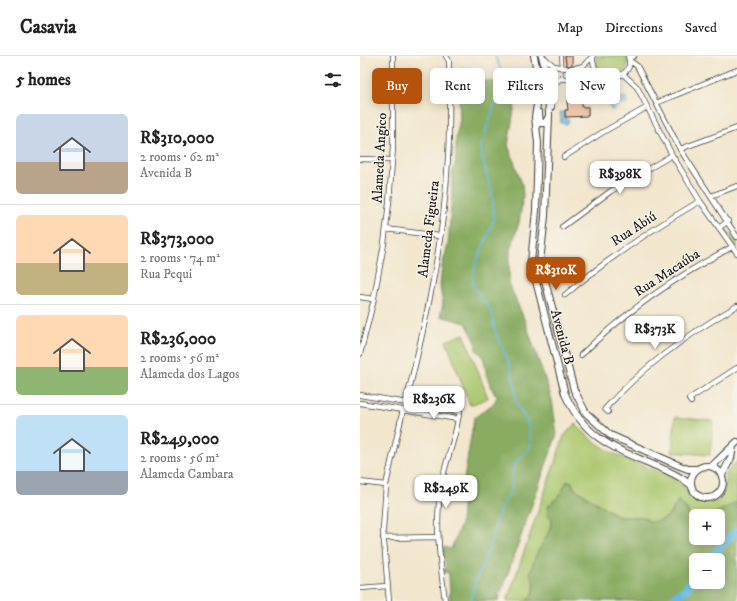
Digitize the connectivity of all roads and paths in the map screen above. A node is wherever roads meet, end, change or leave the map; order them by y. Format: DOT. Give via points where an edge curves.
graph roads {
  1 [pos="393,56"];
  2 [pos="446,56"];
  3 [pos="534,56"];
  4 [pos="542,56"];
  5 [pos="561,56"];
  6 [pos="593,56"];
  7 [pos="634,56"];
  8 [pos="629,58"];
  9 [pos="536,68"];
  10 [pos="564,68"];
  11 [pos="576,68"];
  12 [pos="594,68"];
  13 [pos="737,70"];
  14 [pos="623,74"];
  15 [pos="620,76"];
  16 [pos="564,79"];
  17 [pos="656,103"];
  18 [pos="537,104"];
  19 [pos="540,104"];
  20 [pos="552,107"];
  21 [pos="646,108"];
  22 [pos="549,116"];
  23 [pos="668,128"];
  24 [pos="737,128"];
  25 [pos="659,133"];
  26 [pos="547,144"];
  27 [pos="680,149"];
  28 [pos="672,155"];
  29 [pos="564,157"];
  30 [pos="360,159"];
  31 [pos="391,160"];
  32 [pos="737,186"];
  33 [pos="711,196"];
  34 [pos="700,202"];
  35 [pos="728,221"];
  36 [pos="562,227"];
  37 [pos="719,228"];
  38 [pos="386,229"];
  39 [pos="440,236"];
  40 [pos="737,237"];
  41 [pos="732,246"];
  42 [pos="737,253"];
  43 [pos="565,295"];
  44 [pos="360,297"];
  45 [pos="373,299"];
  46 [pos="737,306"];
  47 [pos="360,354"];
  48 [pos="581,355"];
  49 [pos="737,368"];
  50 [pos="360,395"];
  51 [pos="394,400"];
  52 [pos="406,402"];
  53 [pos="691,402"];
  54 [pos="360,403"];
  55 [pos="377,406"];
  56 [pos="434,407"];
  57 [pos="403,410"];
  58 [pos="419,412"];
  59 [pos="608,412"];
  60 [pos="458,419"];
  61 [pos="735,444"];
  62 [pos="712,466"];
  63 [pos="696,470"];
  64 [pos="722,475"];
  65 [pos="360,482"];
  66 [pos="386,485"];
  67 [pos="691,485"];
  68 [pos="438,537"];
  69 [pos="383,538"];
  70 [pos="387,586"];
  71 [pos="360,588"];
  72 [pos="389,601"];
  73 [pos="445,601"];
  1 -- 31 [label="street, Alameda Angico"];
  2 -- 39 [label="street, Alameda Figueira" via="449,61 448,158"];
  3 -- 9 [label="street, Avenida B"];
  4 -- 10 [label="street" via="554,66"];
  4 -- 22 [label="street, Avenida B" via="548,80"];
  5 -- 10 [label="lane"];
  6 -- 11 [label="street" via="590,61"];
  6 -- 12 [label="street"];
  7 -- 8 [label="street"];
  8 -- 14 [label="street" via="628,68"];
  8 -- 17 [label="street" via="637,66"];
  10 -- 16 [label="lane"];
  13 -- 17 [label="street"];
  14 -- 15 [label="street"];
  14 -- 21 [label="street" via="637,87"];
  16 -- 20 [label="street" via="555,83 552,88"];
  17 -- 23 [label="street"];
  18 -- 67 [label="street, Avenida B" via="536,211 531,262 565,394 578,419 596,436 615,448 679,476"];
  19 -- 22 [label="street" via="540,122 546,122"];
  20 -- 22 [label="street"];
  20 -- 26 [label="street"];
  21 -- 25 [label="street"];
  21 -- 29 [label="street"];
  22 -- 26 [label="street, Avenida B"];
  23 -- 25 [label="street"];
  23 -- 27 [label="street"];
  24 -- 27 [label="street"];
  25 -- 28 [label="street"];
  26 -- 63 [label="street, Avenida B" via="545,216 540,262 574,390 586,413 610,435 688,469"];
  27 -- 33 [label="street"];
  28 -- 34 [label="street"];
  28 -- 36 [label="street" via="611,191"];
  30 -- 31 [label="street"];
  31 -- 38 [label="street, Alameda Angico"];
  32 -- 33 [label="street"];
  33 -- 35 [label="street"];
  34 -- 37 [label="street"];
  34 -- 43 [label="street, Rua Abiú" via="617,253"];
  35 -- 37 [label="street"];
  35 -- 40 [label="street"];
  37 -- 41 [label="street"];
  38 -- 39 [label="street"];
  38 -- 45 [label="street, Alameda Angico"];
  39 -- 52 [label="street, Alameda Figueira" via="427,320"];
  41 -- 42 [label="street"];
  41 -- 48 [label="street, Rua Macaúba" via="657,292 621,319"];
  44 -- 45 [label="street"];
  45 -- 47 [label="street, Alameda Angico"];
  46 -- 59 [label="street" via="702,326 665,353 614,399 605,409"];
  49 -- 53 [label="street" via="689,399"];
  50 -- 51 [label="street"];
  51 -- 52 [label="street"];
  51 -- 55 [label="street" via="383,399"];
  52 -- 56 [label="street"];
  54 -- 55 [label="street"];
  55 -- 57 [label="street"];
  56 -- 58 [label="street" via="432,412"];
  56 -- 60 [label="street" via="460,412"];
  57 -- 58 [label="street"];
  57 -- 66 [label="street"];
  58 -- 60 [label="street"];
  60 -- 68 [label="street" via="442,481 438,508"];
  61 -- 62 [label="street"];
  61 -- 64 [label="street"];
  62 -- 63 [label="street" via="703,466"];
  62 -- 64 [label="street"];
  63 -- 67 [label="street" via="691,477"];
  64 -- 67 [label="street" via="722,487 712,497 700,496"];
  65 -- 66 [label="street"];
  66 -- 69 [label="street"];
  68 -- 69 [label="street"];
  68 -- 73 [label="street"];
  69 -- 70 [label="street"];
  70 -- 71 [label="street"];
  70 -- 72 [label="street"];
}
